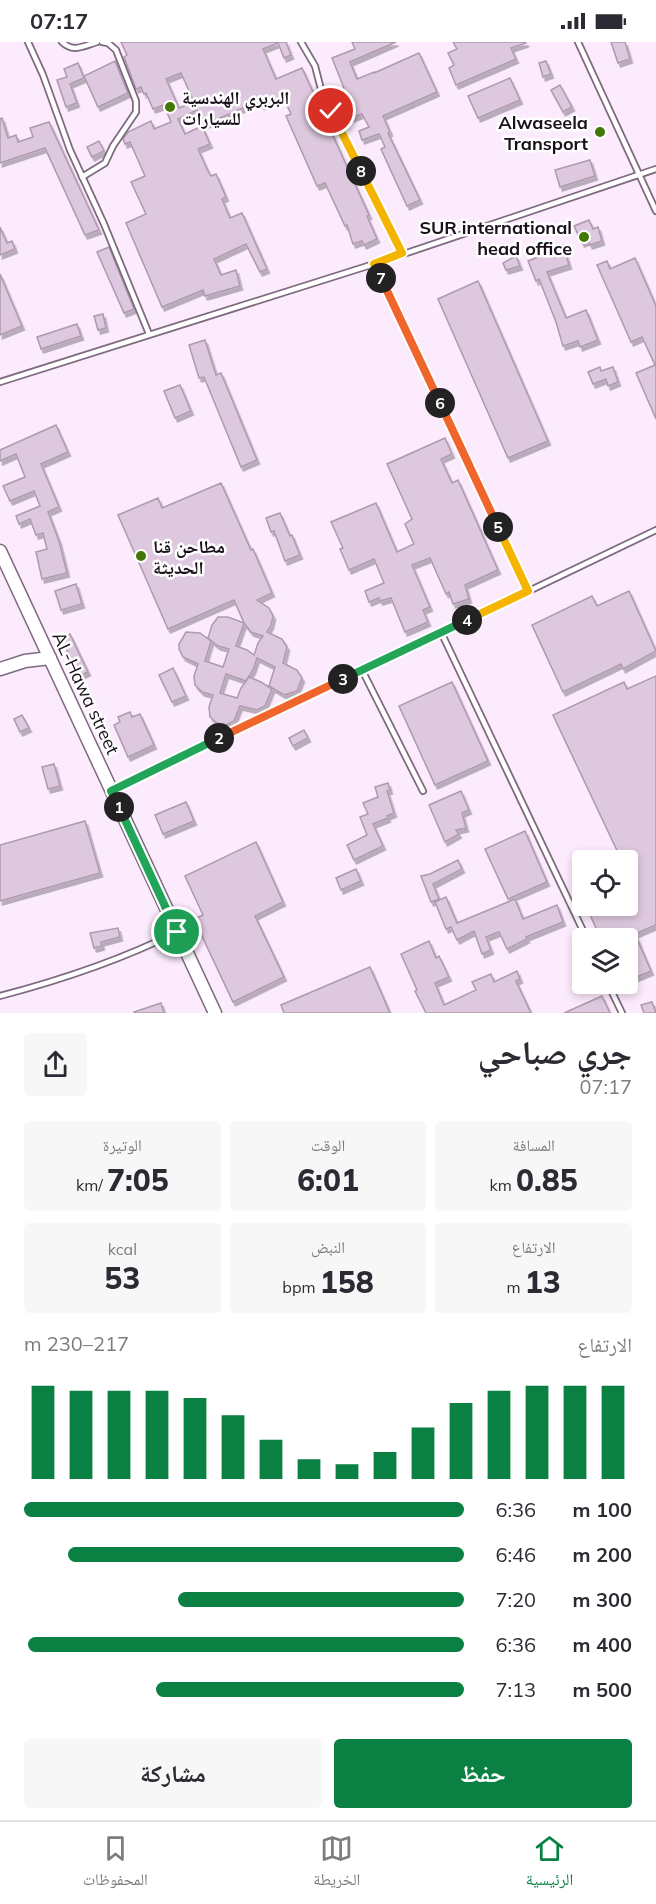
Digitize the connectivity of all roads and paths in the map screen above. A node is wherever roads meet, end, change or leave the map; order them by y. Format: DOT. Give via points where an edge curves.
graph roads {
  1 [pos="28,42"];
  2 [pos="62,42"];
  3 [pos="97,42"];
  4 [pos="102,42"];
  5 [pos="301,42"];
  6 [pos="578,42"];
  7 [pos="656,169"];
  8 [pos="638,175"];
  9 [pos="82,177"];
  10 [pos="656,211"];
  11 [pos="402,253"];
  12 [pos="374,264"];
  13 [pos="149,334"];
  14 [pos="0,382"];
  15 [pos="656,530"];
  16 [pos="0,551"];
  17 [pos="528,591"];
  18 [pos="441,632"];
  19 [pos="50,658"];
  20 [pos="0,669"];
  21 [pos="362,670"];
  22 [pos="111,791"];
  23 [pos="423,791"];
  24 [pos="582,928"];
  25 [pos="177,932"];
  26 [pos="613,994"];
  27 [pos="0,996"];
  28 [pos="215,1013"];
  29 [pos="622,1013"];
  1 -- 9 [label="lane"];
  2 -- 3 [label="lane" via="74,49"];
  4 -- 9 [label="lane" via="116,50 136,101 136,112 105,163"];
  5 -- 11 [label="lane" via="315,66 323,97"];
  6 -- 8 [label="lane"];
  7 -- 8 [label="lane"];
  8 -- 10 [label="lane"];
  8 -- 11 [label="lane"];
  9 -- 13 [label="lane"];
  11 -- 12 [label="lane"];
  12 -- 13 [label="lane"];
  12 -- 17 [label="lane"];
  13 -- 14 [label="lane"];
  15 -- 17 [label="lane"];
  16 -- 19 [label="street, AL-Hawa street"];
  17 -- 18 [label="lane"];
  18 -- 21 [label="lane"];
  18 -- 24 [label="lane"];
  19 -- 20 [label="street"];
  19 -- 22 [label="street, AL-Hawa street"];
  21 -- 22 [label="lane"];
  21 -- 23 [label="lane"];
  22 -- 25 [label="street, AL-Hawa street"];
  25 -- 27 [label="lane" via="74,975"];
  25 -- 28 [label="street, AL-Hawa street"];
  26 -- 29 [label="lane"];
}
